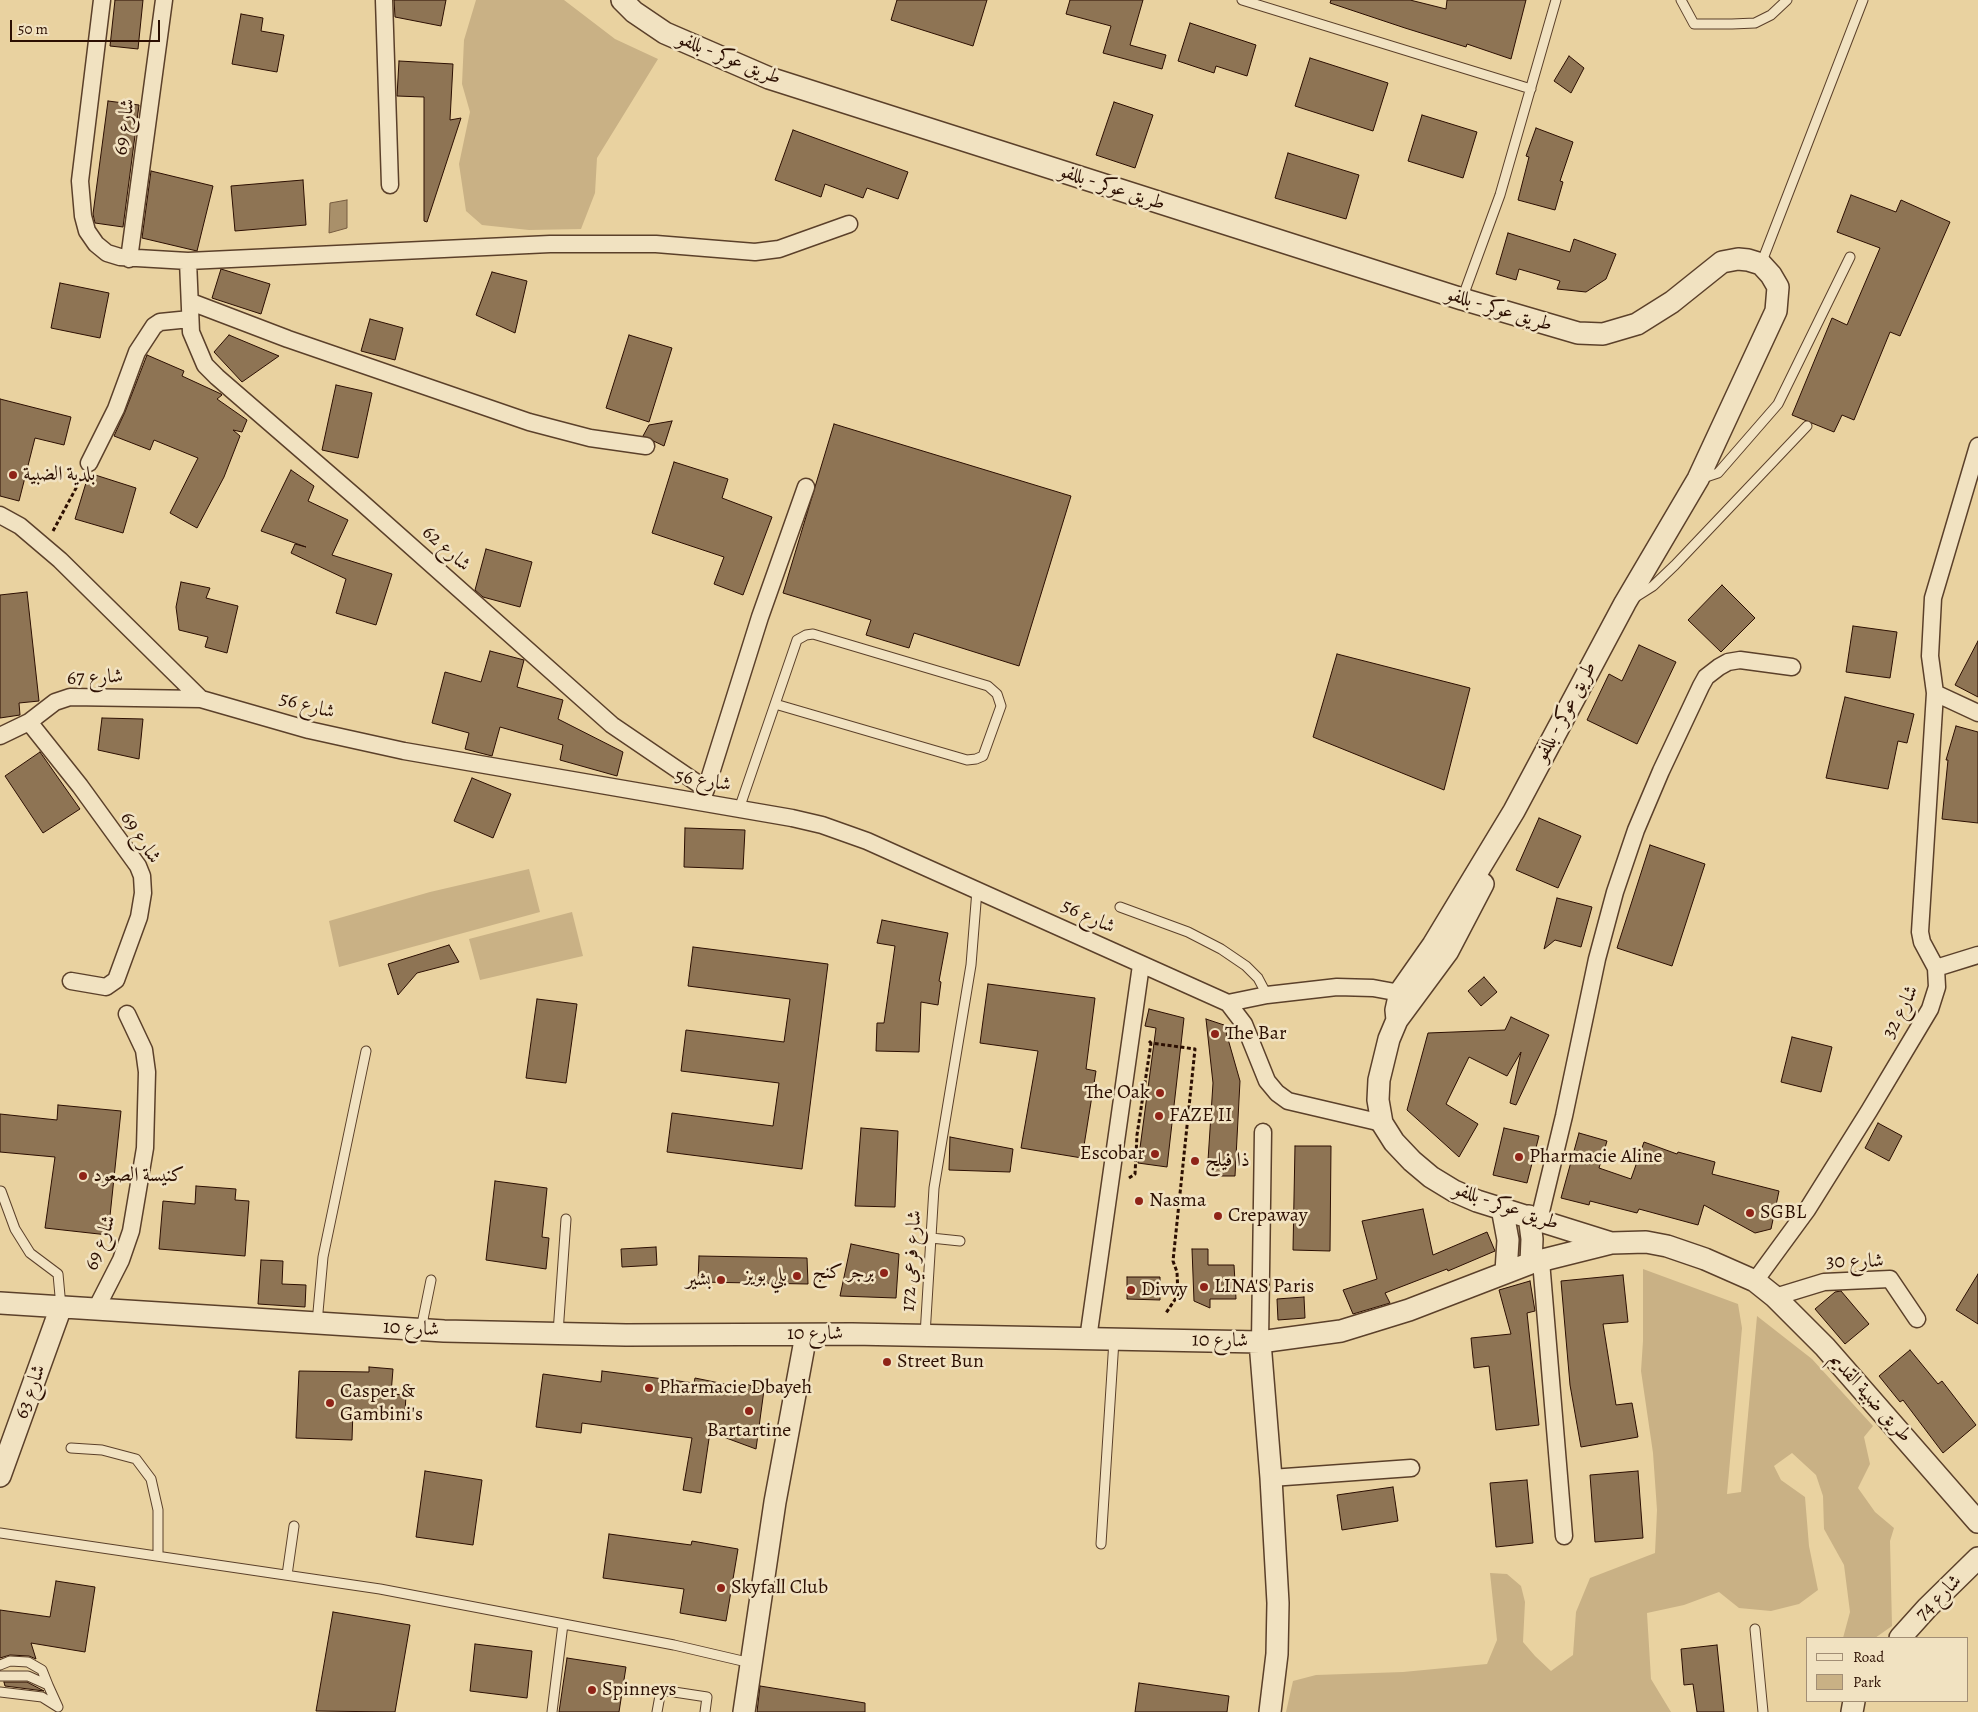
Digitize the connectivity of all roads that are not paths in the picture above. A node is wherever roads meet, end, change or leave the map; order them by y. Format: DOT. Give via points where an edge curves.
graph roads {
  1 [pos="102,0"];
  2 [pos="164,0"];
  3 [pos="384,0"];
  4 [pos="622,0"];
  5 [pos="1242,0"];
  6 [pos="1556,0"];
  7 [pos="1681,0"];
  8 [pos="1787,0"];
  9 [pos="1863,0"];
  10 [pos="1531,89"];
  11 [pos="390,185"];
  12 [pos="849,224"];
  13 [pos="1850,258"];
  14 [pos="129,259"];
  15 [pos="188,261"];
  16 [pos="1761,264"];
  17 [pos="1462,299"];
  18 [pos="191,302"];
  19 [pos="190,319"];
  20 [pos="1807,426"];
  21 [pos="646,446"];
  22 [pos="1978,446"];
  23 [pos="89,463"];
  24 [pos="1698,479"];
  25 [pos="806,487"];
  26 [pos="0,515"];
  27 [pos="1625,603"];
  28 [pos="1792,667"];
  29 [pos="1935,693"];
  30 [pos="201,699"];
  31 [pos="775,704"];
  32 [pos="1978,713"];
  33 [pos="29,722"];
  34 [pos="0,736"];
  35 [pos="703,795"];
  36 [pos="739,809"];
  37 [pos="977,890"];
  38 [pos="1120,907"];
  39 [pos="1978,955"];
  40 [pos="1141,965"];
  41 [pos="1936,968"];
  42 [pos="71,981"];
  43 [pos="1408,994"];
  44 [pos="1267,995"];
  45 [pos="1228,1003"];
  46 [pos="127,1014"];
  47 [pos="366,1051"];
  48 [pos="1382,1123"];
  49 [pos="1263,1132"];
  50 [pos="1,1191"];
  51 [pos="1502,1208"];
  52 [pos="1534,1218"];
  53 [pos="566,1219"];
  54 [pos="931,1238"];
  55 [pos="960,1241"];
  56 [pos="1611,1243"];
  57 [pos="1536,1262"];
  58 [pos="1506,1272"];
  59 [pos="431,1280"];
  60 [pos="1755,1282"];
  61 [pos="1775,1297"];
  62 [pos="0,1303"];
  63 [pos="61,1307"];
  64 [pos="96,1309"];
  65 [pos="1917,1319"];
  66 [pos="317,1323"];
  67 [pos="421,1330"];
  68 [pos="558,1333"];
  69 [pos="806,1335"];
  70 [pos="925,1335"];
  71 [pos="1088,1339"];
  72 [pos="1114,1339"];
  73 [pos="1260,1342"];
  74 [pos="71,1448"];
  75 [pos="1411,1468"];
  76 [pos="0,1476"];
  77 [pos="1271,1478"];
  78 [pos="1978,1522"];
  79 [pos="294,1526"];
  80 [pos="0,1533"];
  81 [pos="1564,1536"];
  82 [pos="1101,1544"];
  83 [pos="158,1556"];
  84 [pos="1978,1558"];
  85 [pos="287,1575"];
  86 [pos="563,1624"];
  87 [pos="1755,1629"];
  88 [pos="1901,1637"];
  89 [pos="751,1663"];
  90 [pos="0,1665"];
  91 [pos="0,1676"];
  92 [pos="48,1685"];
  93 [pos="0,1692"];
  94 [pos="59,1709"];
  95 [pos="552,1712"];
  96 [pos="657,1712"];
  97 [pos="704,1712"];
  98 [pos="744,1712"];
  99 [pos="1270,1712"];
  100 [pos="1764,1712"];
  1 -- 14 [label="street" via="80,181 83,216 96,244 107,253"];
  2 -- 14 [label="street, شارع 69"];
  3 -- 11 [label="street"];
  4 -- 17 [label="street, طريق عوكر - بللفو" via="665,33 769,78"];
  5 -- 10 [label="lane"];
  6 -- 10 [label="lane"];
  7 -- 8 [label="lane" via="1694,24 1732,24 1755,23 1771,15"];
  9 -- 16 [label="lane"];
  10 -- 17 [label="lane" via="1500,195"];
  12 -- 15 [label="street" via="779,249 755,252 656,244 550,244"];
  13 -- 24 [label="lane" via="1778,404 1718,473"];
  14 -- 15 [label="street"];
  15 -- 18 [label="street, شارع 62"];
  16 -- 17 [label="street, طريق عوكر - بللفو" via="1738,259 1722,262 1650,317 1623,330 1603,334 1578,334"];
  16 -- 24 [label="street, طريق عوكر - بللفو" via="1778,287 1776,311"];
  18 -- 19 [label="street, شارع 62"];
  18 -- 21 [label="street" via="529,422 590,438"];
  19 -- 23 [label="street" via="160,322 154,326 137,352 116,409"];
  19 -- 35 [label="street, شارع 62" via="195,346 205,365 217,377 612,725"];
  20 -- 27 [label="lane" via="1659,581"];
  22 -- 29 [label="street, شارع 32" via="1933,598 1930,656"];
  24 -- 27 [label="street, طريق عوكر - بللفو"];
  25 -- 35 [label="street"];
  26 -- 30 [label="street, شارع 56" via="20,526 44,546"];
  27 -- 43 [label="street, طريق عوكر - بللفو" via="1500,834 1433,945"];
  28 -- 52 [label="street" via="1734,660 1706,677 1661,771 1615,892 1597,959 1564,1116"];
  29 -- 32 [label="street"];
  29 -- 41 [label="street, شارع 32" via="1920,932"];
  30 -- 33 [label="street, شارع 67" via="70,697 55,702"];
  30 -- 35 [label="street, شارع 56" via="308,730 404,751"];
  31 -- 31 [label="lane" via="967,760 983,756 1001,706 997,694 988,686 813,634 797,640"];
  31 -- 36 [label="lane"];
  33 -- 34 [label="street, شارع 67"];
  33 -- 42 [label="street, شارع 69" via="83,791 142,876 139,917 116,980 106,987"];
  35 -- 36 [label="street, شارع 56"];
  36 -- 37 [label="street, شارع 56" via="822,825 867,841"];
  37 -- 40 [label="street, شارع 56"];
  37 -- 54 [label="lane, شارع فرعي 172" via="971,965 934,1188"];
  38 -- 44 [label="lane" via="1188,932 1221,949 1258,978"];
  39 -- 41 [label="street"];
  40 -- 45 [label="street, شارع 56"];
  40 -- 71 [label="street"];
  41 -- 60 [label="street, شارع 32" via="1937,987 1930,1010 1807,1210"];
  43 -- 44 [label="street" via="1337,987"];
  43 -- 48 [label="street, طريق عوكر - بللفو" via="1396,1010 1397,1020 1382,1059 1378,1100"];
  44 -- 45 [label="street"];
  45 -- 48 [label="street, شارع 56" via="1244,1024 1267,1081 1277,1093 1288,1100"];
  46 -- 64 [label="street, شارع 69" via="144,1050 146,1065 144,1148 131,1230 121,1260"];
  47 -- 66 [label="lane" via="323,1257"];
  48 -- 51 [label="street, طريق عوكر - بللفو" via="1394,1142 1432,1177 1477,1201"];
  49 -- 73 [label="street"];
  50 -- 63 [label="lane" via="15,1229 30,1253 58,1274"];
  51 -- 52 [label="street, طريق عوكر - بللفو"];
  51 -- 58 [label="street" via="1508,1240"];
  52 -- 56 [label="street, طريق عوكر - بللفو"];
  52 -- 57 [label="street" via="1532,1238"];
  53 -- 68 [label="lane"];
  54 -- 55 [label="lane"];
  54 -- 70 [label="lane, شارع فرعي 172"];
  56 -- 57 [label="street"];
  56 -- 60 [label="street, طريق ضبية القديم" via="1646,1242 1667,1246"];
  57 -- 58 [label="street"];
  57 -- 81 [label="street"];
  58 -- 73 [label="street" via="1409,1310 1341,1331"];
  59 -- 67 [label="lane"];
  60 -- 61 [label="street, طريق ضبية القديم"];
  61 -- 65 [label="street, شارع 30" via="1824,1282 1890,1279"];
  61 -- 78 [label="street, طريق ضبية القديم" via="1825,1347"];
  62 -- 63 [label="street, شارع 10"];
  63 -- 64 [label="street, شارع 10"];
  63 -- 76 [label="street, شارع 63"];
  64 -- 66 [label="street, شارع 10"];
  66 -- 67 [label="street, شارع 10"];
  67 -- 68 [label="street, شارع 10"];
  68 -- 69 [label="street, شارع 10"];
  69 -- 70 [label="street, شارع 10"];
  69 -- 89 [label="street" via="775,1502"];
  70 -- 71 [label="street, شارع 10"];
  71 -- 72 [label="street, شارع 10"];
  72 -- 73 [label="street, شارع 10"];
  72 -- 82 [label="lane"];
  73 -- 77 [label="street, شارع 10"];
  74 -- 83 [label="lane" via="102,1450 136,1459 151,1479 158,1510"];
  75 -- 77 [label="street"];
  77 -- 99 [label="street, شارع 10" via="1278,1604 1277,1654"];
  79 -- 85 [label="lane"];
  80 -- 83 [label="lane"];
  83 -- 85 [label="lane"];
  84 -- 88 [label="street, شارع 74"];
  85 -- 86 [label="lane"];
  86 -- 89 [label="lane"];
  86 -- 95 [label="lane"];
  87 -- 100 [label="lane"];
  89 -- 98 [label="street"];
  90 -- 92 [label="lane" via="10,1660 28,1662 42,1670"];
  91 -- 92 [label="lane" via="28,1676"];
  92 -- 94 [label="lane"];
  93 -- 94 [label="lane" via="42,1697"];
  96 -- 97 [label="lane" via="661,1690 707,1697"];
}
